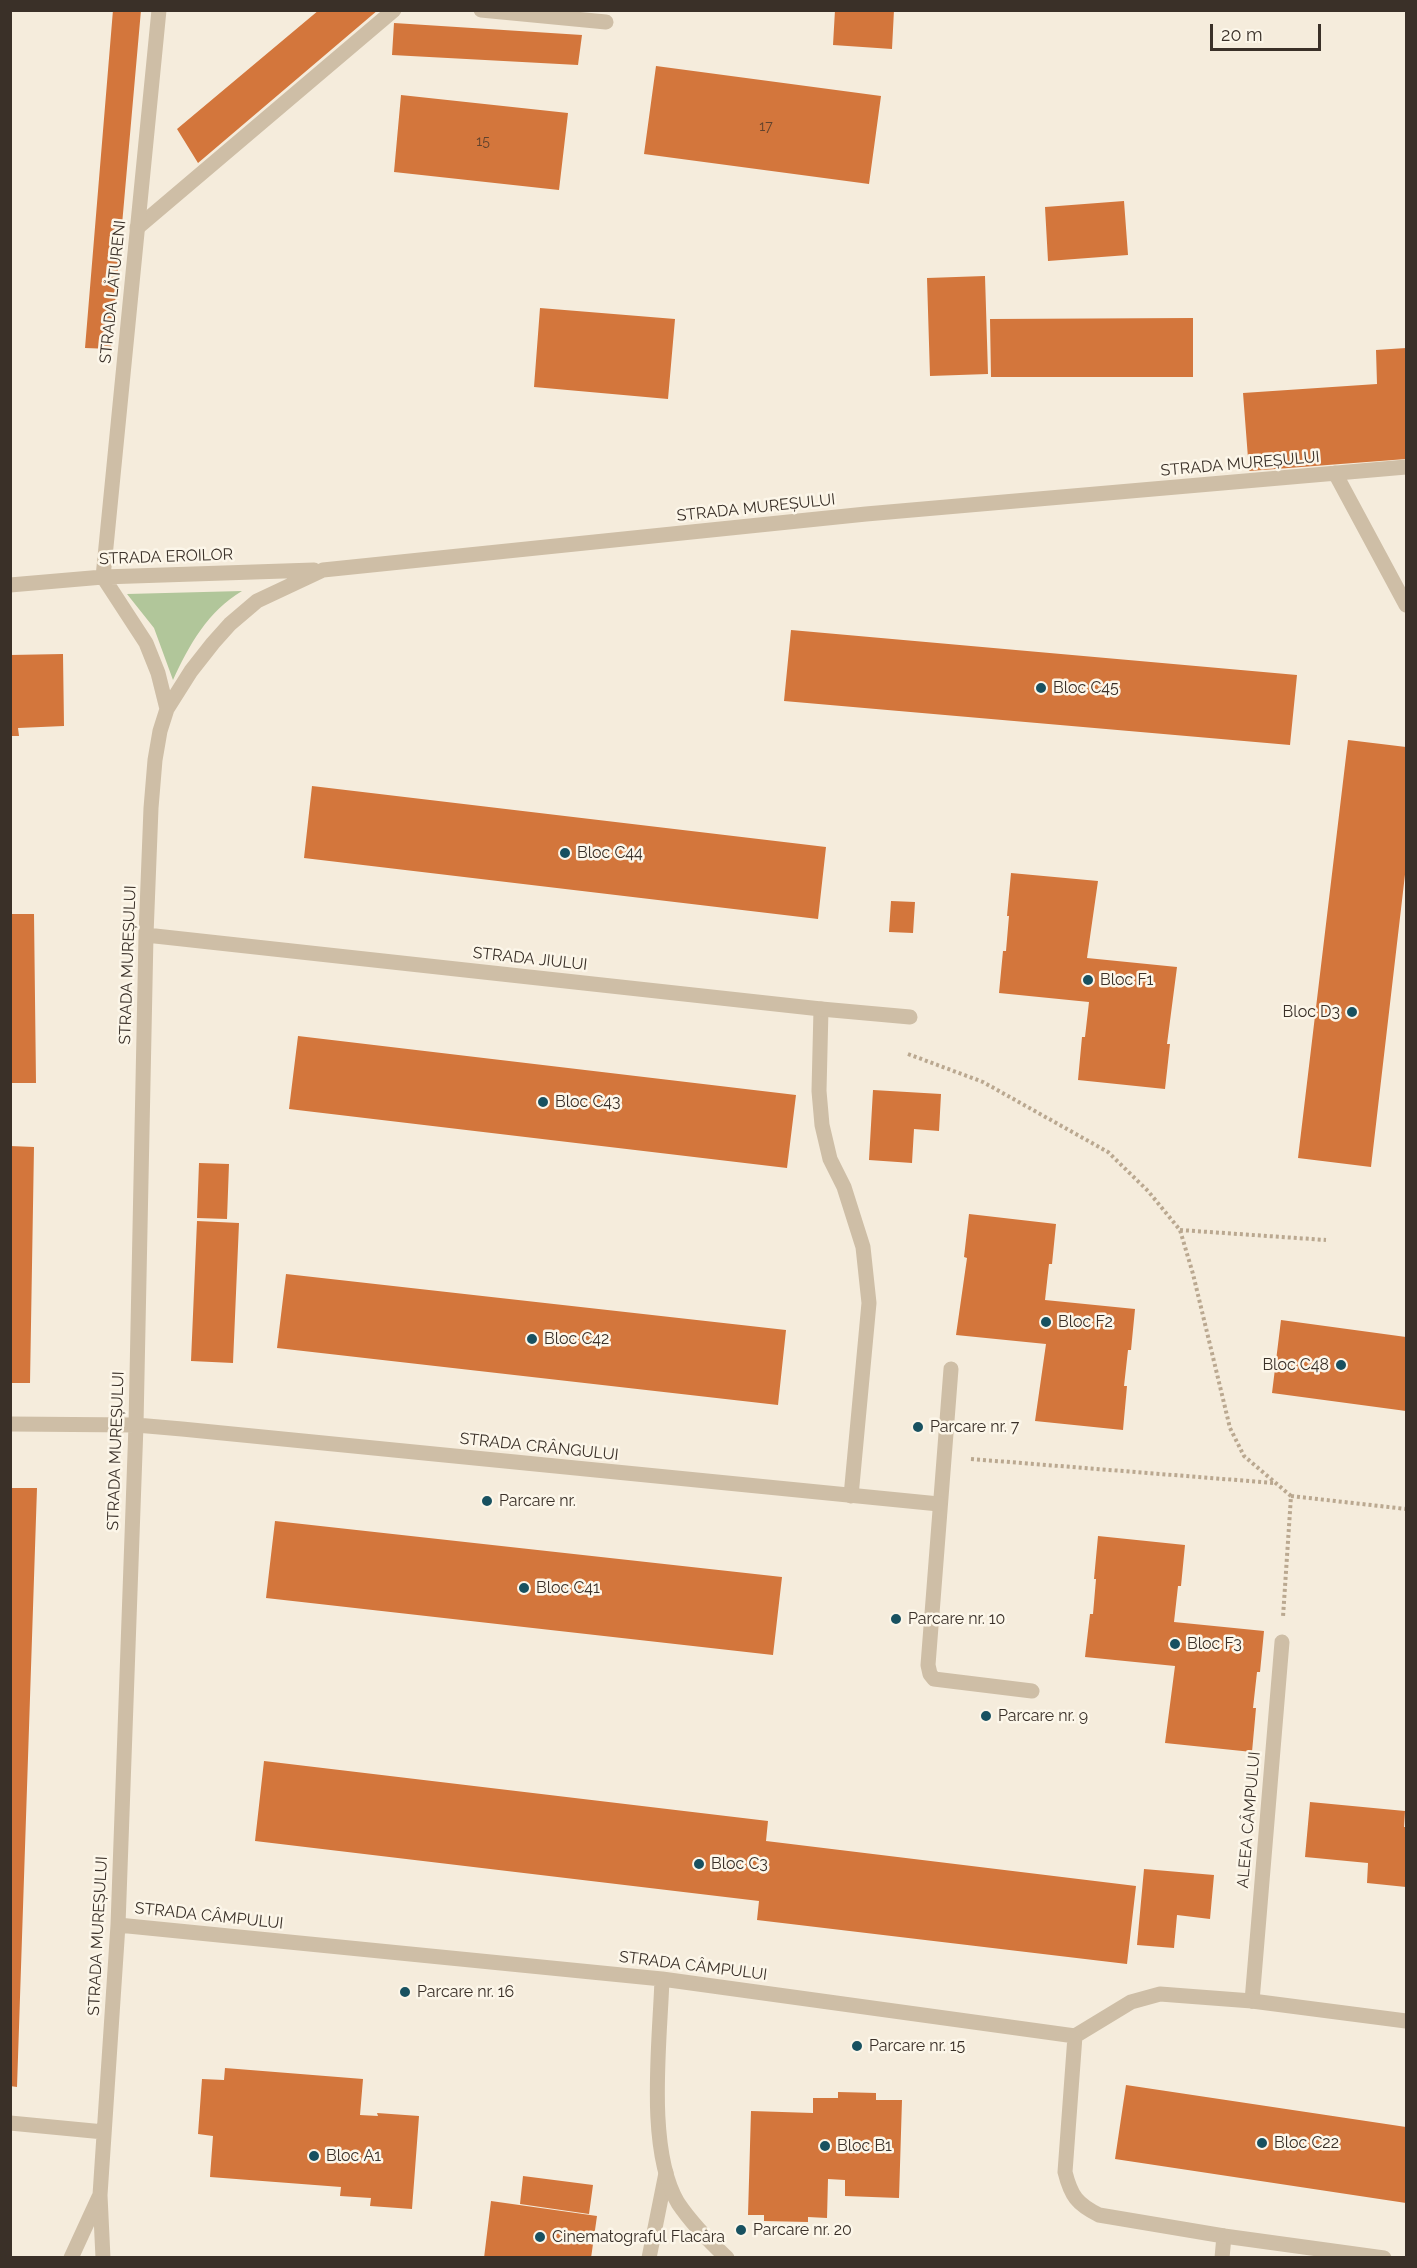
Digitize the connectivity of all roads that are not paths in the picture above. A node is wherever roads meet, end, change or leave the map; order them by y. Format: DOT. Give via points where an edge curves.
graph roads {
  1 [pos="159,10"];
  2 [pos="394,10"];
  3 [pos="481,10"];
  4 [pos="606,22"];
  5 [pos="137,228"];
  6 [pos="1407,467"];
  7 [pos="1335,473"];
  8 [pos="323,570"];
  9 [pos="103,577"];
  10 [pos="10,585"];
  11 [pos="1407,605"];
  12 [pos="167,709"];
  13 [pos="146,935"];
  14 [pos="821,1009"];
  15 [pos="910,1017"];
  16 [pos="951,1369"];
  17 [pos="10,1424"];
  18 [pos="136,1425"];
  19 [pos="851,1496"];
  20 [pos="939,1504"];
  21 [pos="1282,1642"];
  22 [pos="1032,1691"];
  23 [pos="118,1925"];
  24 [pos="662,1979"];
  25 [pos="1252,2001"];
  26 [pos="1407,2021"];
  27 [pos="1075,2036"];
  28 [pos="10,2123"];
  29 [pos="104,2132"];
  30 [pos="666,2173"];
  31 [pos="100,2195"];
  32 [pos="1224,2236"];
  33 [pos="71,2258"];
  34 [pos="104,2258"];
  35 [pos="649,2258"];
  36 [pos="728,2258"];
  37 [pos="1222,2258"];
  38 [pos="1384,2258"];
  1 -- 5 [label="street, STRADA LĂTURENI"];
  2 -- 5 [label="street"];
  3 -- 4 [label="street"];
  5 -- 9 [label="street, STRADA LĂTURENI"];
  6 -- 7 [label="street, STRADA MUREȘULUI"];
  7 -- 8 [label="street, STRADA MUREȘULUI" via="866,514"];
  7 -- 11 [label="street"];
  8 -- 9 [label="street, STRADA EROILOR"];
  8 -- 12 [label="street, STRADA MUREȘULUI" via="257,601 230,624 191,671"];
  9 -- 10 [label="street, STRADA EROILOR"];
  9 -- 12 [label="street" via="146,643"];
  12 -- 13 [label="street, STRADA MUREȘULUI" via="154,769"];
  13 -- 14 [label="street, STRADA JIULUI"];
  13 -- 18 [label="street, STRADA MUREȘULUI"];
  14 -- 15 [label="street, STRADA JIULUI"];
  14 -- 19 [label="street" via="822,1125 830,1159 844,1187 863,1246 869,1303"];
  16 -- 20 [label="street"];
  17 -- 18 [label="street, STRADA CRÂNGULUI"];
  18 -- 19 [label="street, STRADA CRÂNGULUI"];
  18 -- 23 [label="street, STRADA MUREȘULUI"];
  19 -- 20 [label="street, STRADA CRÂNGULUI"];
  20 -- 22 [label="street" via="930,1674 934,1679"];
  21 -- 25 [label="street, ALEEA CÂMPULUI"];
  23 -- 24 [label="street, STRADA CÂMPULUI"];
  23 -- 29 [label="street, STRADA MUREȘULUI"];
  24 -- 27 [label="street, STRADA CÂMPULUI"];
  24 -- 30 [label="street" via="657,2117"];
  25 -- 26 [label="street"];
  25 -- 27 [label="street" via="1160,1994 1131,2002"];
  27 -- 32 [label="street" via="1065,2172 1070,2191 1085,2208 1099,2215"];
  28 -- 29 [label="street"];
  29 -- 31 [label="street, STRADA MUREȘULUI"];
  30 -- 35 [label="street"];
  30 -- 36 [label="street" via="678,2202 702,2235"];
  31 -- 33 [label="street, STRADA MUREȘULUI"];
  31 -- 34 [label="street, STRADA MUREȘULUI"];
  32 -- 37 [label="street"];
  32 -- 38 [label="street"];
}
